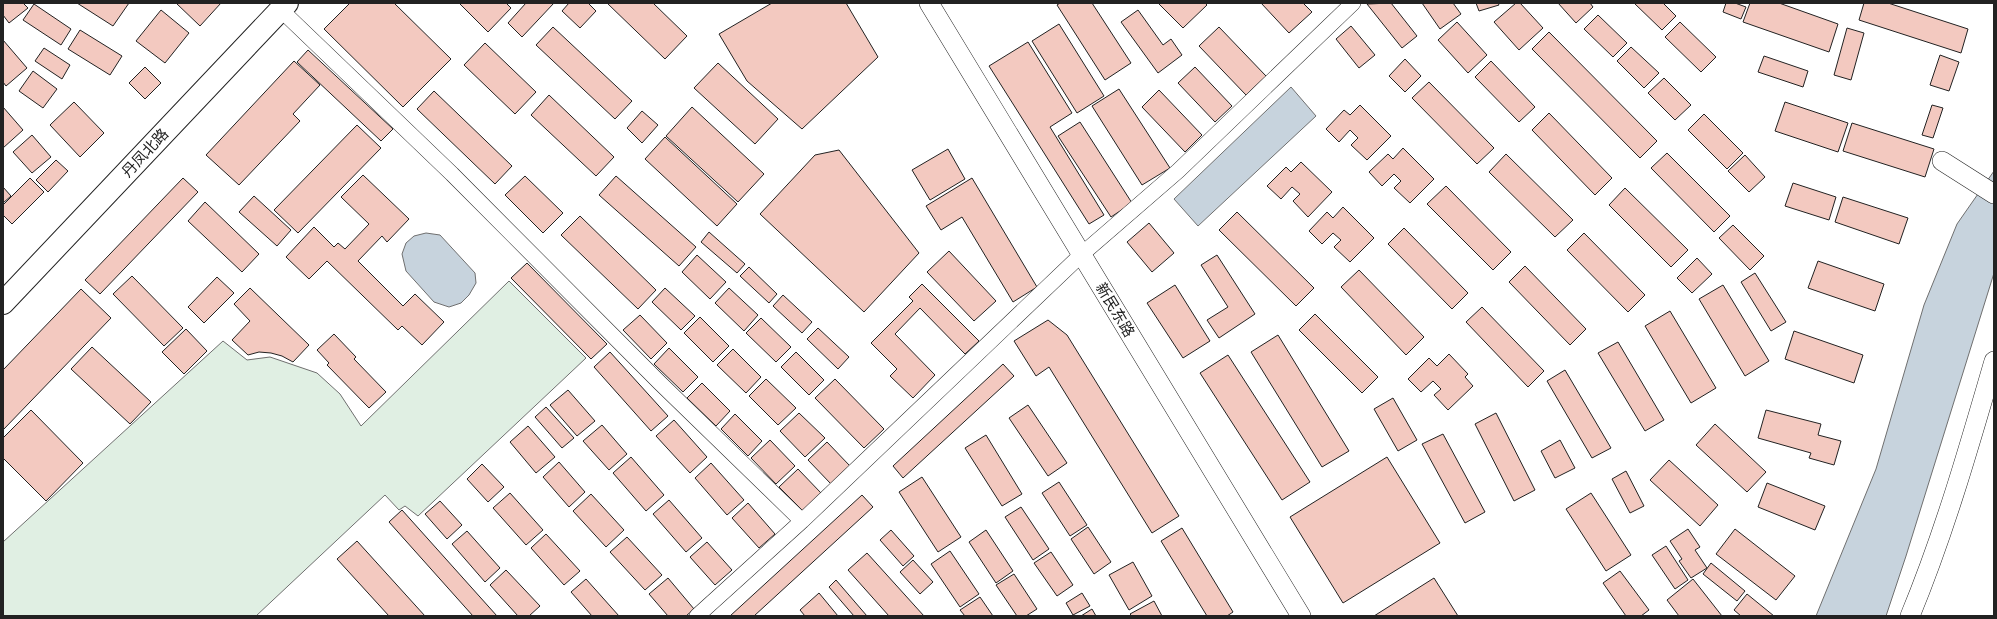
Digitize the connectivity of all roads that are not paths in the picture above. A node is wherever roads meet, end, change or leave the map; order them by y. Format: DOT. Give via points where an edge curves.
graph roads {
  1 [pos="929,3"];
  2 [pos="1352,3"];
  3 [pos="284,6"];
  4 [pos="1942,161"];
  5 [pos="1994,194"];
  6 [pos="1082,255"];
  7 [pos="3,303"];
  8 [pos="1994,361"];
  9 [pos="802,521"];
  10 [pos="697,616"];
  11 [pos="1301,616"];
  12 [pos="1910,616"];
  1 -- 6 [label="street, 新民东路"];
  2 -- 6 [label="street" via="1178,171"];
  3 -- 7 [label="main road, 丹凤北路"];
  3 -- 9 [label="street" via="660,383"];
  4 -- 5 [label="street"];
  6 -- 9 [label="street"];
  6 -- 11 [label="street, 新民东路"];
  8 -- 12 [label="street" via="1925,580"];
  9 -- 10 [label="street"];
}
